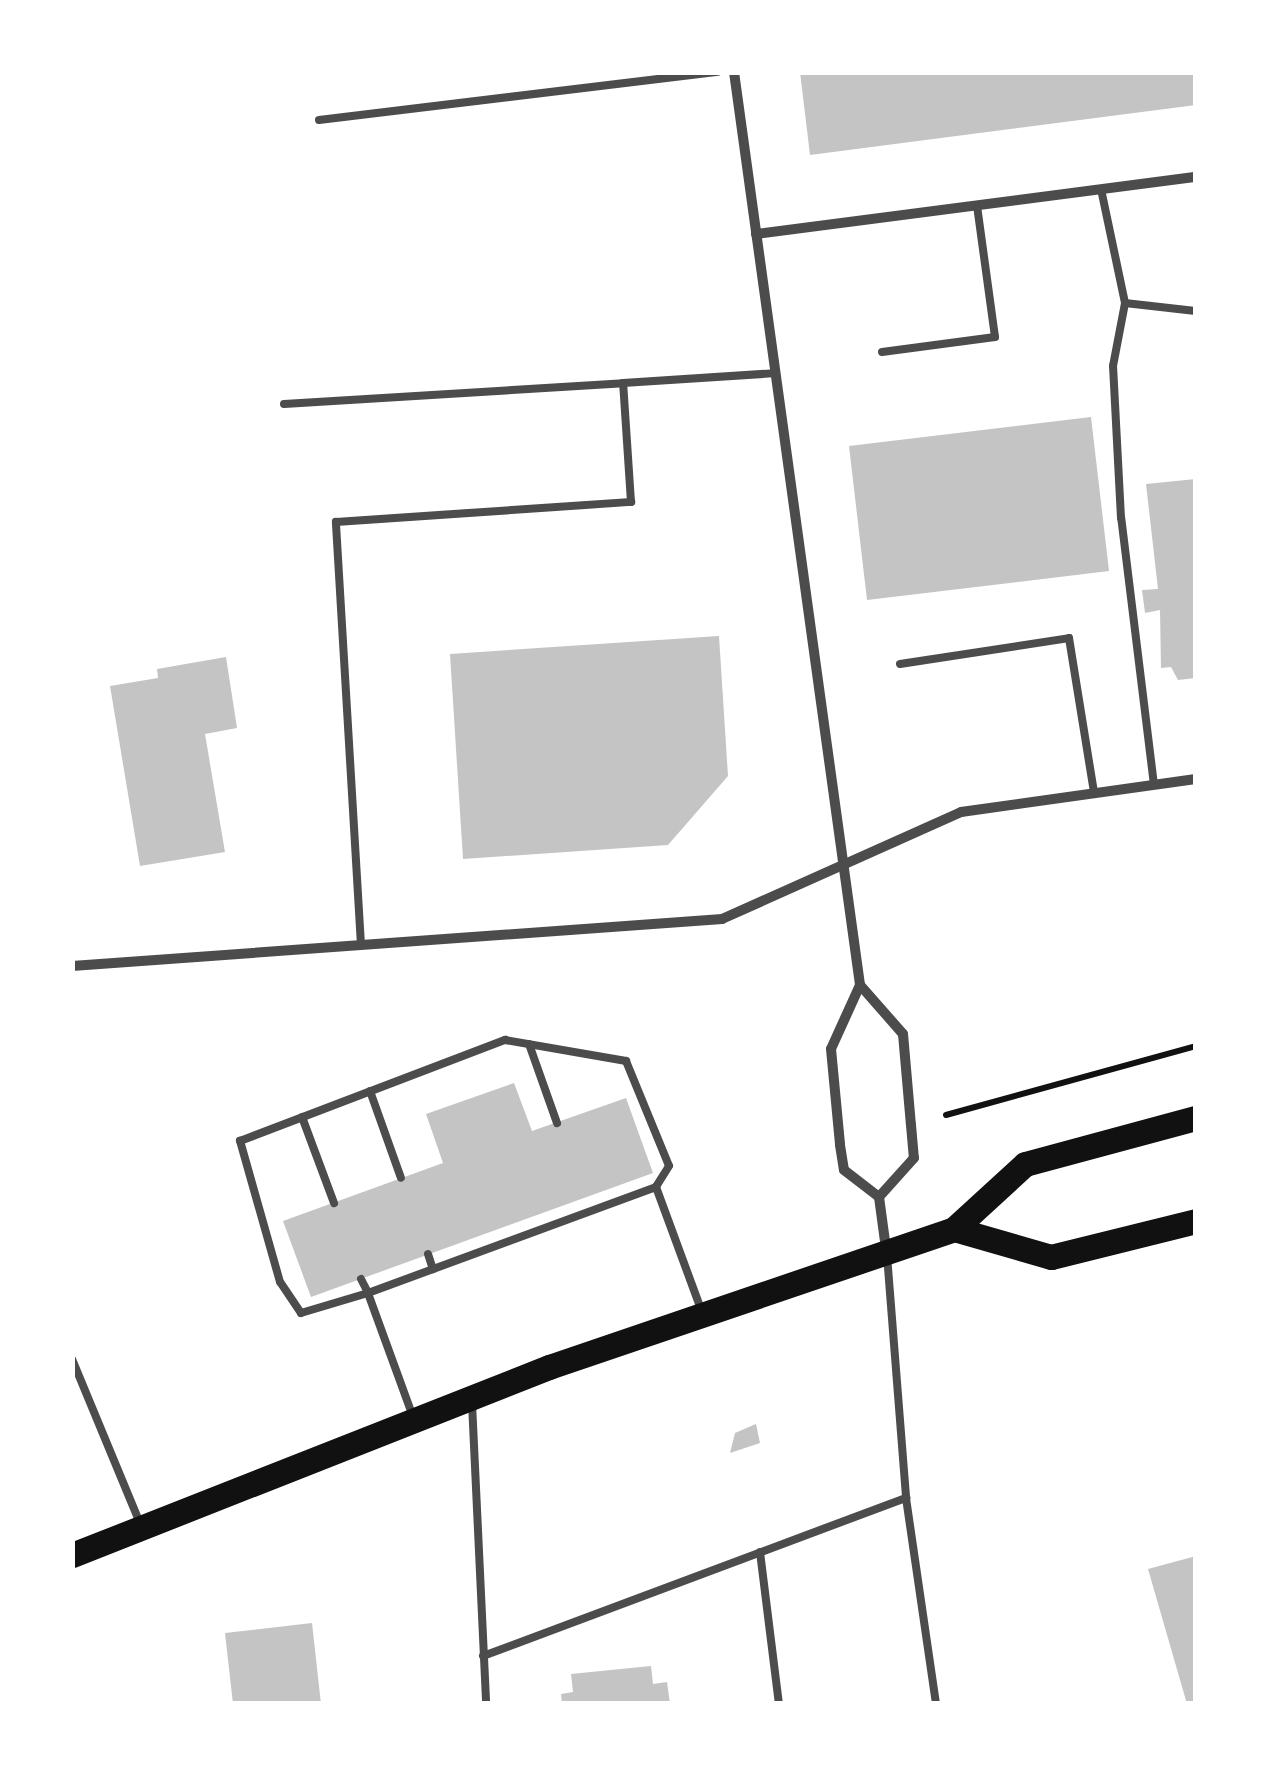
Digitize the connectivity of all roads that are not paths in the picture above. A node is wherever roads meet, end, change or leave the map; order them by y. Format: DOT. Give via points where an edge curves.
graph roads {
  1 [pos="718,72"];
  2 [pos="734,72"];
  3 [pos="320,120"];
  4 [pos="1196,177"];
  5 [pos="1101,190"];
  6 [pos="977,205"];
  7 [pos="756,234"];
  8 [pos="1125,303"];
  9 [pos="1196,311"];
  10 [pos="882,352"];
  11 [pos="776,373"];
  12 [pos="624,383"];
  13 [pos="284,404"];
  14 [pos="900,664"];
  15 [pos="1196,779"];
  16 [pos="1154,785"];
  17 [pos="1094,793"];
  18 [pos="844,863"];
  19 [pos="361,946"];
  20 [pos="72,966"];
  21 [pos="860,985"];
  22 [pos="529,1044"];
  23 [pos="370,1091"];
  24 [pos="302,1117"];
  25 [pos="1196,1118"];
  26 [pos="557,1123"];
  27 [pos="402,1178"];
  28 [pos="656,1187"];
  29 [pos="878,1197"];
  30 [pos="584,1198"];
  31 [pos="334,1202"];
  32 [pos="590,1212"];
  33 [pos="1196,1222"];
  34 [pos="954,1229"];
  35 [pos="886,1251"];
  36 [pos="428,1254"];
  37 [pos="433,1269"];
  38 [pos="361,1279"];
  39 [pos="368,1293"];
  40 [pos="702,1312"];
  41 [pos="72,1359"];
  42 [pos="471,1396"];
  43 [pos="414,1418"];
  44 [pos="906,1498"];
  45 [pos="142,1527"];
  46 [pos="760,1552"];
  47 [pos="72,1555"];
  48 [pos="483,1656"];
  49 [pos="486,1704"];
  50 [pos="778,1704"];
  51 [pos="936,1704"];
  1 -- 3 [label="lane"];
  2 -- 7 [label="street"];
  4 -- 5 [label="street"];
  5 -- 6 [label="street"];
  5 -- 8 [label="lane"];
  6 -- 7 [label="street"];
  6 -- 10 [label="lane" via="996,337"];
  7 -- 11 [label="street"];
  8 -- 9 [label="lane"];
  8 -- 16 [label="lane" via="1113,366 1120,518"];
  11 -- 12 [label="lane"];
  11 -- 18 [label="street"];
  12 -- 13 [label="lane"];
  12 -- 19 [label="lane" via="632,502 336,522"];
  14 -- 17 [label="lane" via="1069,638"];
  15 -- 16 [label="street"];
  16 -- 17 [label="street"];
  17 -- 18 [label="street" via="962,812"];
  18 -- 19 [label="street" via="722,919"];
  18 -- 21 [label="street"];
  19 -- 20 [label="street"];
  21 -- 29 [label="street" via="831,1048 844,1170"];
  21 -- 29 [label="street" via="903,1034 914,1158"];
  22 -- 23 [label="lane" via="504,1040"];
  22 -- 26 [label="lane"];
  22 -- 28 [label="lane" via="626,1061 669,1166"];
  23 -- 24 [label="lane"];
  23 -- 27 [label="lane"];
  24 -- 31 [label="lane"];
  24 -- 39 [label="lane" via="240,1141 280,1282 300,1313"];
  25 -- 34 [label="main road" via="1025,1164"];
  28 -- 32 [label="lane"];
  28 -- 40 [label="lane"];
  29 -- 35 [label="street"];
  30 -- 32 [label="lane"];
  32 -- 37 [label="lane"];
  33 -- 34 [label="main road" via="1051,1257"];
  34 -- 35 [label="main road"];
  35 -- 40 [label="main road"];
  35 -- 44 [label="lane"];
  36 -- 37 [label="lane"];
  37 -- 39 [label="lane"];
  38 -- 39 [label="lane"];
  39 -- 43 [label="lane"];
  40 -- 42 [label="main road"];
  41 -- 45 [label="lane"];
  42 -- 43 [label="main road"];
  42 -- 48 [label="lane"];
  43 -- 45 [label="main road"];
  44 -- 46 [label="lane"];
  44 -- 51 [label="lane"];
  45 -- 47 [label="main road"];
  46 -- 48 [label="lane"];
  46 -- 50 [label="lane"];
  48 -- 49 [label="lane"];
}
